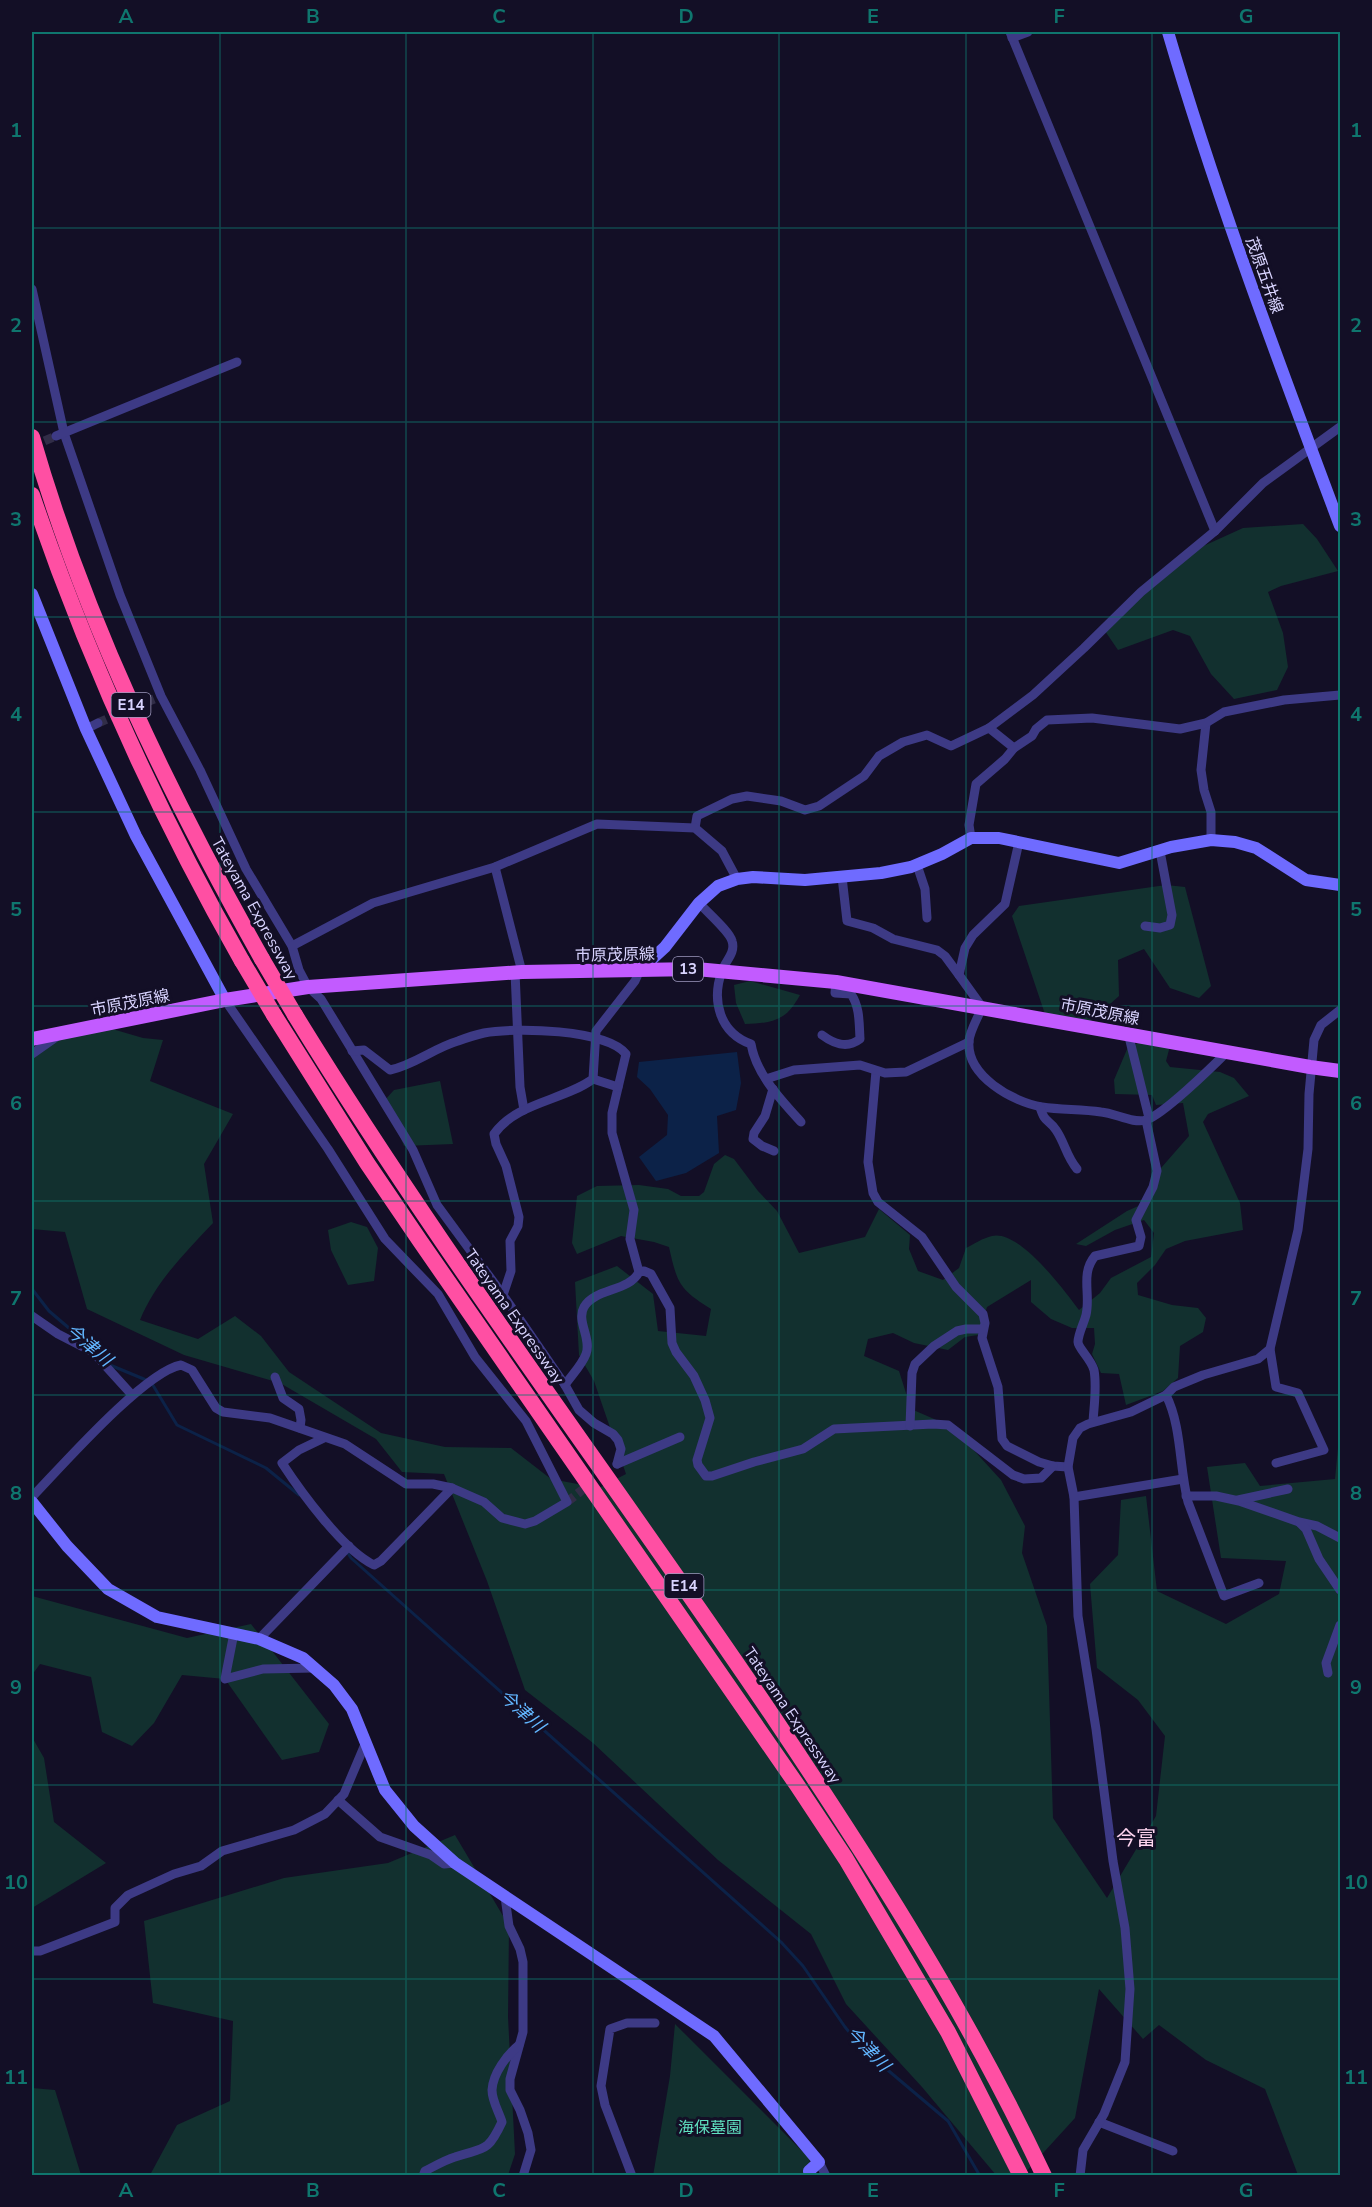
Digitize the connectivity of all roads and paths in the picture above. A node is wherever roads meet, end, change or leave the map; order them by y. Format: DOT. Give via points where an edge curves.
graph roads {
  1 [pos="1028,32"];
  2 [pos="1168,32"];
  3 [pos="1011,35"];
  4 [pos="32,290"];
  5 [pos="237,362"];
  6 [pos="1341,427"];
  7 [pos="60,434"];
  8 [pos="32,437"];
  9 [pos="1311,448"];
  10 [pos="32,495"];
  11 [pos="1341,526"];
  12 [pos="1215,531"];
  13 [pos="32,594"];
  14 [pos="1341,695"];
  15 [pos="98,723"];
  16 [pos="1206,723"];
  17 [pos="989,728"];
  18 [pos="86,729"];
  19 [pos="1014,748"];
  20 [pos="695,828"];
  21 [pos="971,838"];
  22 [pos="1211,840"];
  23 [pos="1019,842"];
  24 [pos="1160,851"];
  25 [pos="917,865"];
  26 [pos="495,867"];
  27 [pos="842,877"];
  28 [pos="737,879"];
  29 [pos="1341,885"];
  30 [pos="699,903"];
  31 [pos="927,918"];
  32 [pos="1145,926"];
  33 [pos="292,946"];
  34 [pos="640,970"];
  35 [pos="722,971"];
  36 [pos="519,972"];
  37 [pos="959,975"];
  38 [pos="836,982"];
  39 [pos="308,987"];
  40 [pos="225,1000"];
  41 [pos="982,1007"];
  42 [pos="1341,1010"];
  43 [pos="518,1029"];
  44 [pos="61,1033"];
  45 [pos="1128,1033"];
  46 [pos="822,1035"];
  47 [pos="596,1038"];
  48 [pos="32,1039"];
  49 [pos="969,1042"];
  50 [pos="352,1051"];
  51 [pos="1227,1052"];
  52 [pos="32,1054"];
  53 [pos="1310,1067"];
  54 [pos="876,1071"];
  55 [pos="1341,1071"];
  56 [pos="593,1079"];
  57 [pos="766,1079"];
  58 [pos="618,1087"];
  59 [pos="773,1089"];
  60 [pos="1040,1107"];
  61 [pos="524,1110"];
  62 [pos="1148,1119"];
  63 [pos="801,1122"];
  64 [pos="774,1151"];
  65 [pos="1077,1169"];
  66 [pos="639,1272"];
  67 [pos="503,1295"];
  68 [pos="32,1316"];
  69 [pos="983,1329"];
  70 [pos="1270,1349"];
  71 [pos="275,1377"];
  72 [pos="565,1385"];
  73 [pos="132,1395"];
  74 [pos="1166,1395"];
  75 [pos="1093,1422"];
  76 [pos="910,1426"];
  77 [pos="300,1428"];
  78 [pos="680,1437"];
  79 [pos="324,1438"];
  80 [pos="1276,1463"];
  81 [pos="1053,1466"];
  82 [pos="1068,1467"];
  83 [pos="1183,1479"];
  84 [pos="453,1488"];
  85 [pos="1288,1489"];
  86 [pos="1186,1496"];
  87 [pos="32,1497"];
  88 [pos="1074,1497"];
  89 [pos="1236,1500"];
  90 [pos="32,1502"];
  91 [pos="1299,1522"];
  92 [pos="1341,1538"];
  93 [pos="349,1546"];
  94 [pos="1259,1583"];
  95 [pos="1341,1590"];
  96 [pos="1341,1624"];
  97 [pos="234,1633"];
  98 [pos="260,1638"];
  99 [pos="314,1668"];
  100 [pos="1328,1673"];
  101 [pos="366,1742"];
  102 [pos="338,1800"];
  103 [pos="455,1863"];
  104 [pos="505,1897"];
  105 [pos="32,1951"];
  106 [pos="655,2023"];
  107 [pos="519,2045"];
  108 [pos="1099,2122"];
  109 [pos="1173,2151"];
  110 [pos="819,2162"];
  111 [pos="423,2175"];
  112 [pos="523,2175"];
  113 [pos="632,2175"];
  114 [pos="810,2175"];
  115 [pos="826,2175"];
  116 [pos="1021,2175"];
  117 [pos="1044,2175"];
  118 [pos="1080,2175"];
  1 -- 3 [label="street"];
  2 -- 9 [label="street, 茂原五井線" via="1221,201"];
  3 -- 12 [label="street"];
  4 -- 7 [label="street"];
  5 -- 7 [label="street"];
  6 -- 9 [label="street"];
  7 -- 33 [label="street" via="158,698 200,770 246,869"];
  8 -- 117 [label="highway, Tateyama Expressway / E14, bridge" via="72,561 117,673 181,811 262,959 435,1232 699,1606 830,1801 950,1996"];
  9 -- 11 [label="street, 茂原五井線"];
  9 -- 12 [label="street" via="1263,483"];
  10 -- 116 [label="highway, E14, bridge" via="64,588 133,752 165,819 274,1016 426,1250 827,1831 948,2031"];
  12 -- 17 [label="street" via="1141,592 1033,695"];
  13 -- 18 [label="street"];
  14 -- 16 [label="street" via="1284,700 1224,712"];
  15 -- 18 [label="street"];
  16 -- 19 [label="street" via="1171,729 1103,719 1047,720"];
  16 -- 22 [label="street" via="1201,770 1211,812"];
  17 -- 19 [label="street"];
  17 -- 20 [label="street" via="951,746 927,735 903,742 879,756 864,776 819,806 805,810 781,801 747,796 697,816"];
  18 -- 40 [label="street" via="136,836"];
  19 -- 21 [label="street" via="976,784 969,825"];
  20 -- 26 [label="street" via="597,824"];
  20 -- 28 [label="street" via="722,851"];
  21 -- 23 [label="street"];
  21 -- 25 [label="street"];
  22 -- 24 [label="street"];
  22 -- 29 [label="street" via="1256,848 1306,880"];
  23 -- 24 [label="street" via="1119,863"];
  23 -- 37 [label="street" via="1005,904 973,935 965,948"];
  24 -- 32 [label="street" via="1172,915 1170,925"];
  25 -- 27 [label="street"];
  25 -- 31 [label="street" via="925,889"];
  26 -- 33 [label="street" via="373,903"];
  26 -- 36 [label="street"];
  27 -- 28 [label="street"];
  27 -- 37 [label="street" via="847,921 893,939 937,950"];
  28 -- 30 [label="street" via="718,886"];
  30 -- 34 [label="street" via="665,947"];
  30 -- 35 [label="street" via="732,939 731,956"];
  33 -- 39 [label="street"];
  34 -- 35 [label="main road, 市原茂原線 / 13"];
  34 -- 36 [label="main road, 市原茂原線 / 13"];
  34 -- 47 [label="street" via="596,1031"];
  35 -- 38 [label="main road, 市原茂原線 / 13"];
  35 -- 57 [label="street" via="718,991 722,1021 729,1032 751,1044"];
  36 -- 39 [label="main road, 市原茂原線 / 13"];
  36 -- 43 [label="street"];
  37 -- 41 [label="street"];
  38 -- 41 [label="main road, 市原茂原線 / 13"];
  38 -- 46 [label="street" via="835,993 851,994 858,1006 860,1039 846,1045"];
  39 -- 40 [label="main road, 市原茂原線 / 13"];
  39 -- 50 [label="street" via="321,999"];
  40 -- 44 [label="main road, 市原茂原線 / 13"];
  40 -- 84 [label="street" via="385,1239 438,1294 475,1357 526,1421 567,1502 525,1524 501,1518 484,1502"];
  41 -- 45 [label="main road, 市原茂原線 / 13"];
  41 -- 49 [label="street"];
  42 -- 53 [label="street" via="1321,1025"];
  43 -- 47 [label="street"];
  43 -- 50 [label="street" via="456,1041 390,1070 364,1050"];
  43 -- 61 [label="street"];
  44 -- 48 [label="main road, 市原茂原線 / 13"];
  44 -- 52 [label="street"];
  45 -- 51 [label="main road, 市原茂原線 / 13"];
  45 -- 62 [label="street"];
  47 -- 56 [label="street"];
  47 -- 58 [label="street" via="626,1054"];
  49 -- 54 [label="street" via="906,1072"];
  49 -- 60 [label="street" via="977,1069 993,1086"];
  50 -- 67 [label="street" via="413,1150 437,1205"];
  51 -- 53 [label="main road, 市原茂原線 / 13"];
  51 -- 62 [label="street"];
  53 -- 55 [label="main road, 市原茂原線 / 13"];
  53 -- 70 [label="street" via="1308,1149 1298,1230"];
  54 -- 57 [label="street" via="860,1065 794,1070"];
  54 -- 69 [label="street" via="868,1162 873,1193 878,1202 922,1237 956,1287 982,1314"];
  56 -- 58 [label="street"];
  56 -- 61 [label="street"];
  57 -- 59 [label="street"];
  58 -- 66 [label="street" via="612,1133 634,1210 630,1239"];
  59 -- 63 [label="street"];
  59 -- 64 [label="street" via="753,1139"];
  60 -- 62 [label="street"];
  60 -- 65 [label="street" via="1044,1120 1057,1132 1068,1159"];
  61 -- 67 [label="street" via="500,1125 494,1134 519,1217 510,1241 511,1271"];
  62 -- 75 [label="street" via="1157,1171 1136,1220 1141,1237 1139,1246 1095,1256 1086,1271 1087,1312 1078,1342 1094,1371"];
  66 -- 72 [label="street" via="632,1281 596,1298 583,1309 587,1353"];
  66 -- 76 [label="street" via="651,1274 670,1308 672,1343 705,1400 710,1418 697,1460 706,1476 803,1449 834,1429"];
  67 -- 72 [label="street"];
  68 -- 73 [label="street" via="93,1352"];
  69 -- 76 [label="street" via="957,1331 915,1365"];
  69 -- 81 [label="street" via="982,1338 998,1387 1002,1439 1018,1452"];
  70 -- 74 [label="street" via="1258,1359 1203,1375 1174,1387"];
  70 -- 80 [label="street" via="1276,1387 1298,1394 1324,1450"];
  71 -- 77 [label="street" via="283,1398 298,1409"];
  72 -- 78 [label="street" via="579,1410 618,1440 621,1449 617,1464"];
  73 -- 77 [label="street" via="181,1365 192,1370 216,1408 223,1412 270,1418"];
  73 -- 87 [label="street"];
  74 -- 75 [label="street" via="1131,1412"];
  74 -- 83 [label="street" via="1179,1443"];
  75 -- 82 [label="street" via="1080,1428 1073,1438"];
  76 -- 81 [label="street" via="948,1425 1002,1468 1024,1479 1041,1478"];
  77 -- 79 [label="street"];
  79 -- 84 [label="street" via="345,1444 406,1484"];
  79 -- 93 [label="street" via="282,1463 300,1491"];
  81 -- 82 [label="street"];
  82 -- 88 [label="street"];
  83 -- 86 [label="street"];
  83 -- 88 [label="street"];
  84 -- 93 [label="street" via="374,1565"];
  85 -- 89 [label="street"];
  86 -- 89 [label="street"];
  86 -- 94 [label="street" via="1224,1596"];
  88 -- 108 [label="street" via="1078,1616 1125,1928 1130,1989 1125,2062"];
  89 -- 91 [label="street"];
  90 -- 97 [label="street" via="108,1589 157,1617"];
  91 -- 92 [label="street"];
  91 -- 95 [label="street"];
  93 -- 98 [label="street"];
  96 -- 100 [label="street" via="1326,1663"];
  97 -- 98 [label="street"];
  97 -- 99 [label="street" via="225,1679 263,1669"];
  98 -- 99 [label="street" via="303,1658"];
  99 -- 101 [label="street" via="352,1709"];
  101 -- 102 [label="street"];
  101 -- 103 [label="street" via="385,1790 414,1826"];
  102 -- 103 [label="street" via="380,1837 444,1863"];
  102 -- 105 [label="street" via="309,1824 222,1851 201,1866 128,1895 115,1908 115,1922"];
  103 -- 104 [label="street"];
  104 -- 107 [label="street" via="509,1926 523,1962 523,2032"];
  104 -- 110 [label="street" via="714,2036"];
  106 -- 113 [label="street" via="627,2023 610,2029 601,2086 604,2105"];
  107 -- 111 [label="street" via="497,2074 492,2090 502,2122 496,2136 484,2148 451,2158"];
  107 -- 112 [label="street" via="510,2090 531,2150"];
  108 -- 109 [label="street"];
  108 -- 118 [label="street" via="1083,2150"];
  110 -- 114 [label="street" via="808,2170"];
  110 -- 115 [label="street"];
}
